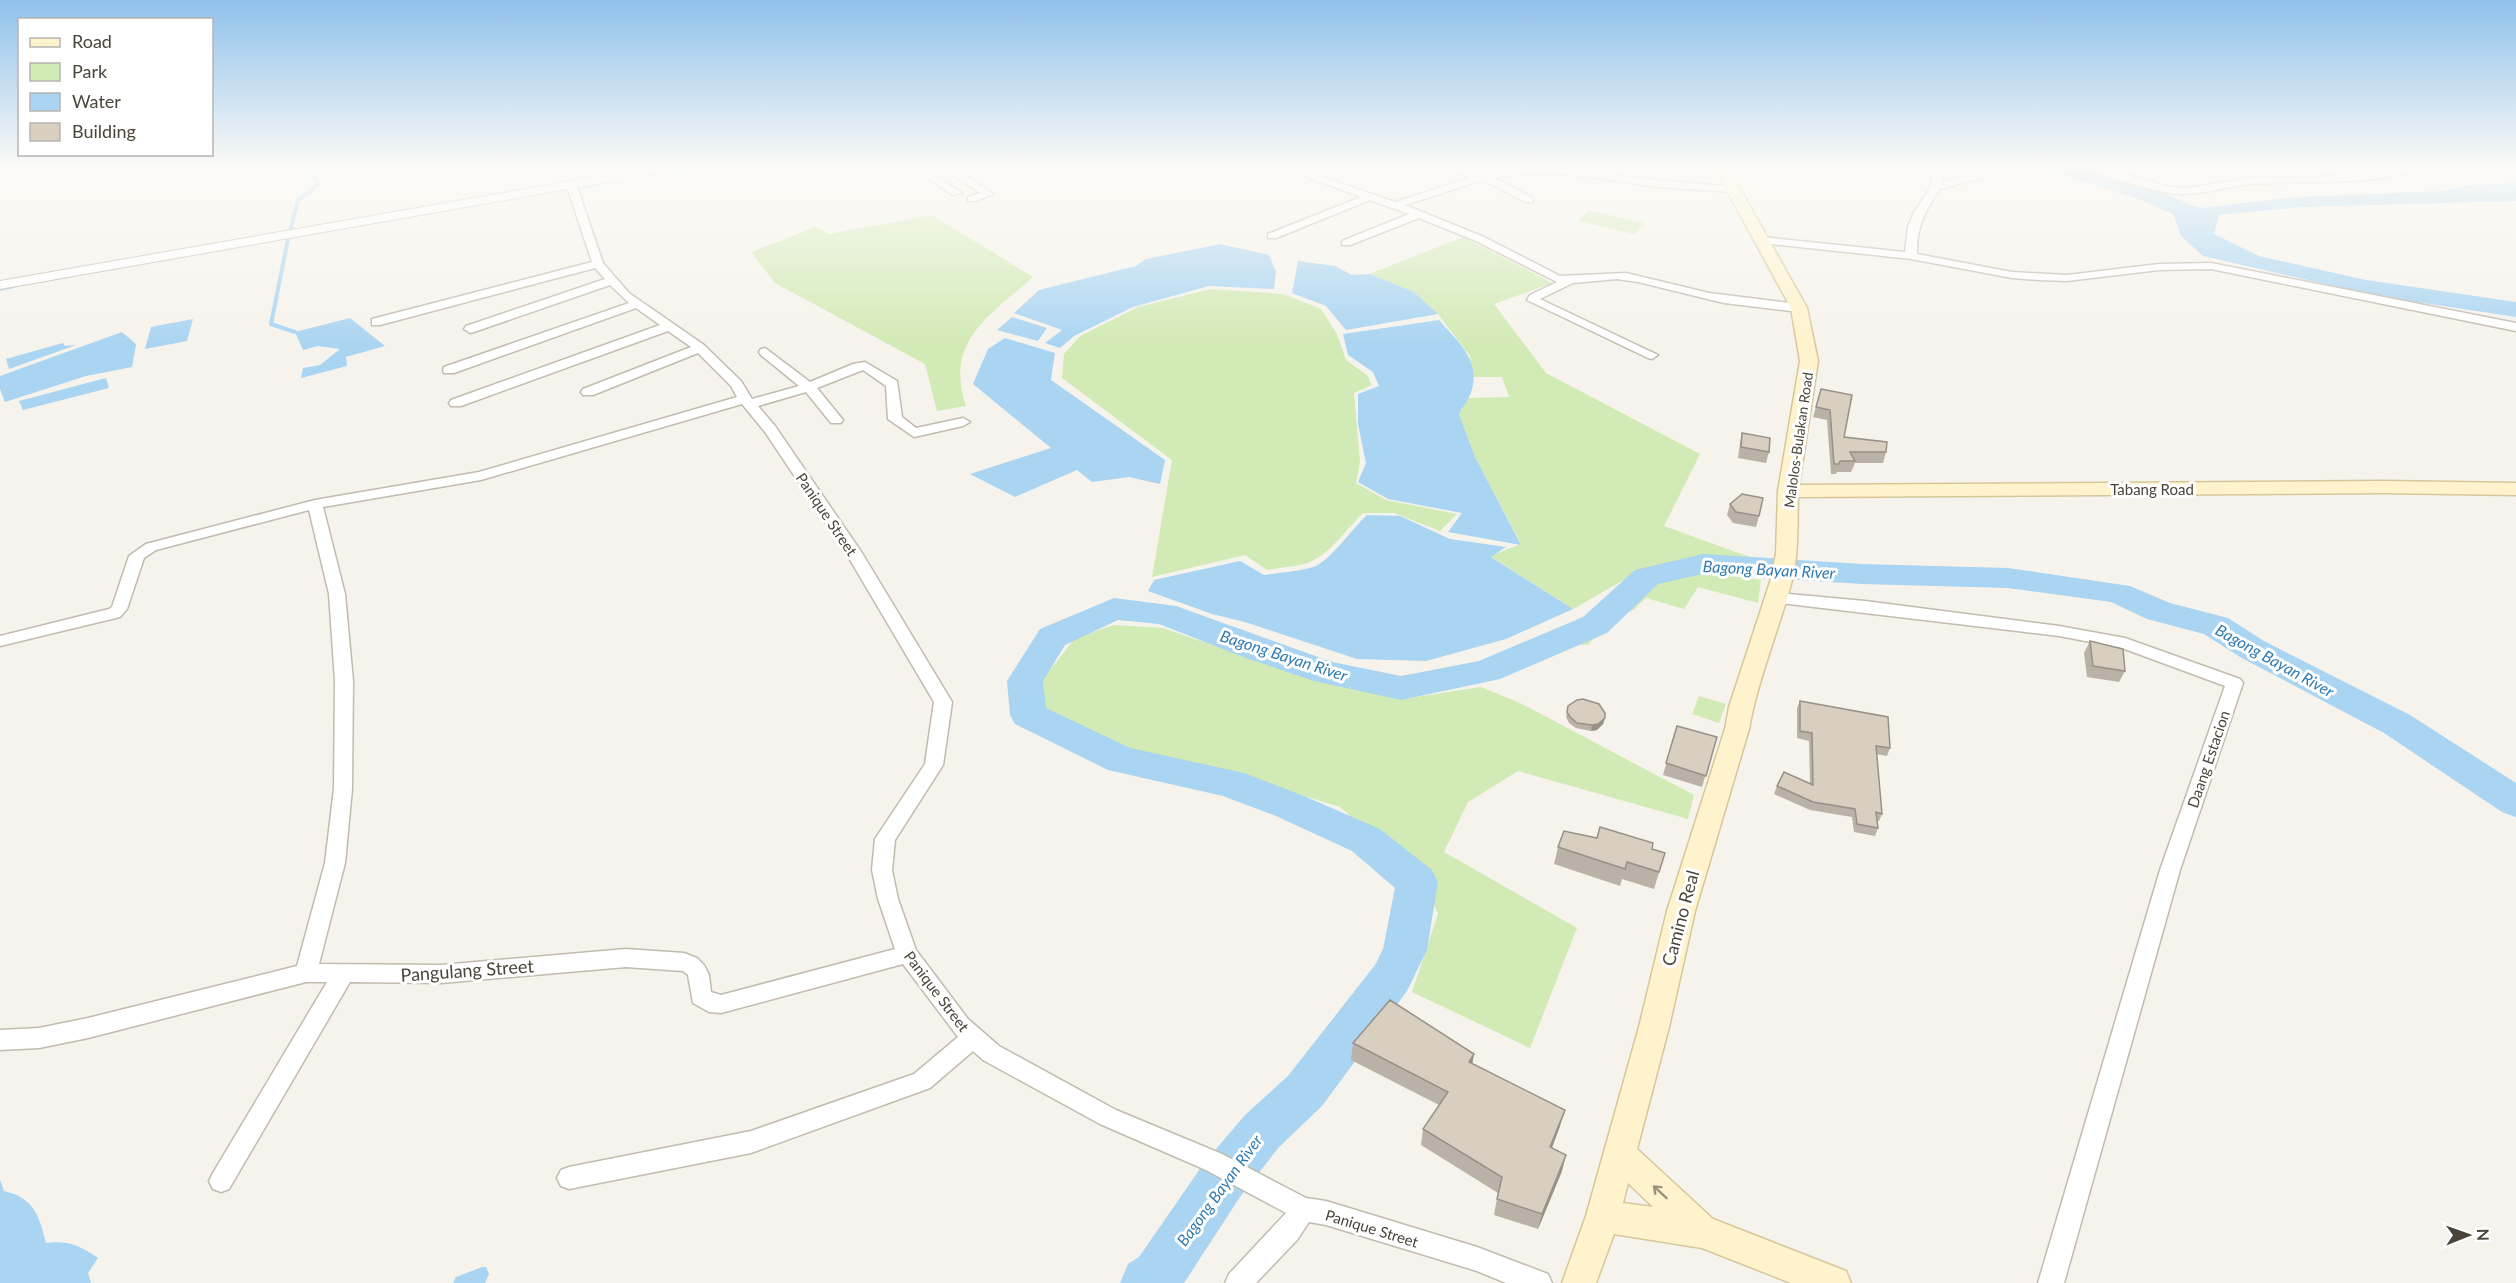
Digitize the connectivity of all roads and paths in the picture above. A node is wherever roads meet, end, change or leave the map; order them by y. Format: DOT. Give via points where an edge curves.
graph roads {
  1 [pos="329,227"];
  2 [pos="585,227"];
  3 [pos="1295,227"];
  4 [pos="1387,227"];
  5 [pos="1449,227"];
  6 [pos="1755,227"];
  7 [pos="1913,227"];
  8 [pos="1272,236"];
  9 [pos="1762,240"];
  10 [pos="1346,243"];
  11 [pos="1911,256"];
  12 [pos="598,264"];
  13 [pos="611,281"];
  14 [pos="1569,281"];
  15 [pos="0,285"];
  16 [pos="637,304"];
  17 [pos="1799,308"];
  18 [pos="376,322"];
  19 [pos="670,326"];
  20 [pos="2516,327"];
  21 [pos="470,329"];
  22 [pos="700,348"];
  23 [pos="765,352"];
  24 [pos="1652,355"];
  25 [pos="449,370"];
  26 [pos="809,387"];
  27 [pos="588,392"];
  28 [pos="748,402"];
  29 [pos="456,403"];
  30 [pos="836,420"];
  31 [pos="963,422"];
  32 [pos="2516,489"];
  33 [pos="1788,491"];
  34 [pos="315,504"];
  35 [pos="1786,554"];
  36 [pos="1779,590"];
  37 [pos="0,641"];
  38 [pos="906,954"];
  39 [pos="306,973"];
  40 [pos="344,973"];
  41 [pos="974,1038"];
  42 [pos="0,1040"];
  43 [pos="1618,1153"];
  44 [pos="569,1178"];
  45 [pos="221,1181"];
  46 [pos="1303,1209"];
  47 [pos="1603,1216"];
  48 [pos="1702,1231"];
  49 [pos="1238,1283"];
  50 [pos="1539,1283"];
  51 [pos="1579,1283"];
  52 [pos="1834,1283"];
  53 [pos="2051,1283"];
  1 -- 15 [label="street"];
  2 -- 12 [label="street, Panique Street"];
  3 -- 8 [label="street"];
  4 -- 10 [label="street"];
  5 -- 14 [label="street" via="1549,276"];
  6 -- 9 [label="main road, Malolos-Bulakan Road"];
  7 -- 11 [label="street"];
  9 -- 11 [label="street"];
  9 -- 17 [label="main road, Malolos-Bulakan Road"];
  11 -- 20 [label="street" via="2012,275 2067,278 2160,267 2211,266"];
  12 -- 13 [label="street, Panique Street"];
  12 -- 18 [label="street"];
  13 -- 16 [label="street, Panique Street"];
  13 -- 21 [label="street"];
  14 -- 17 [label="street" via="1626,276 1680,291"];
  14 -- 24 [label="street" via="1533,300"];
  16 -- 19 [label="street, Panique Street"];
  16 -- 25 [label="street"];
  17 -- 33 [label="main road, Malolos-Bulakan Road" via="1809,361"];
  19 -- 22 [label="street, Panique Street"];
  19 -- 29 [label="street"];
  22 -- 27 [label="street"];
  22 -- 28 [label="street, Panique Street"];
  23 -- 26 [label="street"];
  26 -- 28 [label="street"];
  26 -- 30 [label="street"];
  26 -- 31 [label="street" via="865,366 892,384 895,419 914,433"];
  28 -- 34 [label="street" via="481,476"];
  28 -- 38 [label="street, Panique Street" via="854,553 943,702 934,765 885,839 882,870"];
  32 -- 33 [label="main road, Tabang Road"];
  33 -- 35 [label="main road, Malolos-Bulakan Road"];
  34 -- 37 [label="street" via="152,547 137,556 119,609 114,613"];
  34 -- 39 [label="street" via="337,594 344,681 343,789 335,863"];
  35 -- 36 [label="main road, Camino Real"];
  36 -- 43 [label="main road, Camino Real" via="1693,869"];
  36 -- 53 [label="street, Daang Estacion" via="2125,644 2234,683 2170,870"];
  38 -- 40 [label="street, Pangulang Street" via="721,1004 709,1003 701,997 697,970 684,962 626,958 441,974"];
  38 -- 41 [label="street, Panique Street" via="960,1026"];
  39 -- 40 [label="street, Pangulang Street"];
  39 -- 42 [label="street, Pangulang Street" via="88,1028 39,1038"];
  40 -- 45 [label="street"];
  41 -- 44 [label="street" via="922,1081 751,1142"];
  41 -- 46 [label="street, Panique Street" via="992,1053 1108,1117 1214,1162"];
  43 -- 47 [label="main road, Camino Real"];
  48 -- 43 [label="main road, one-way"];
  46 -- 49 [label="street" via="1288,1232"];
  46 -- 50 [label="street, Panique Street" via="1477,1259"];
  47 -- 48 [label="main road"];
  47 -- 51 [label="main road, Camino Real"];
  48 -- 52 [label="main road"];
}
